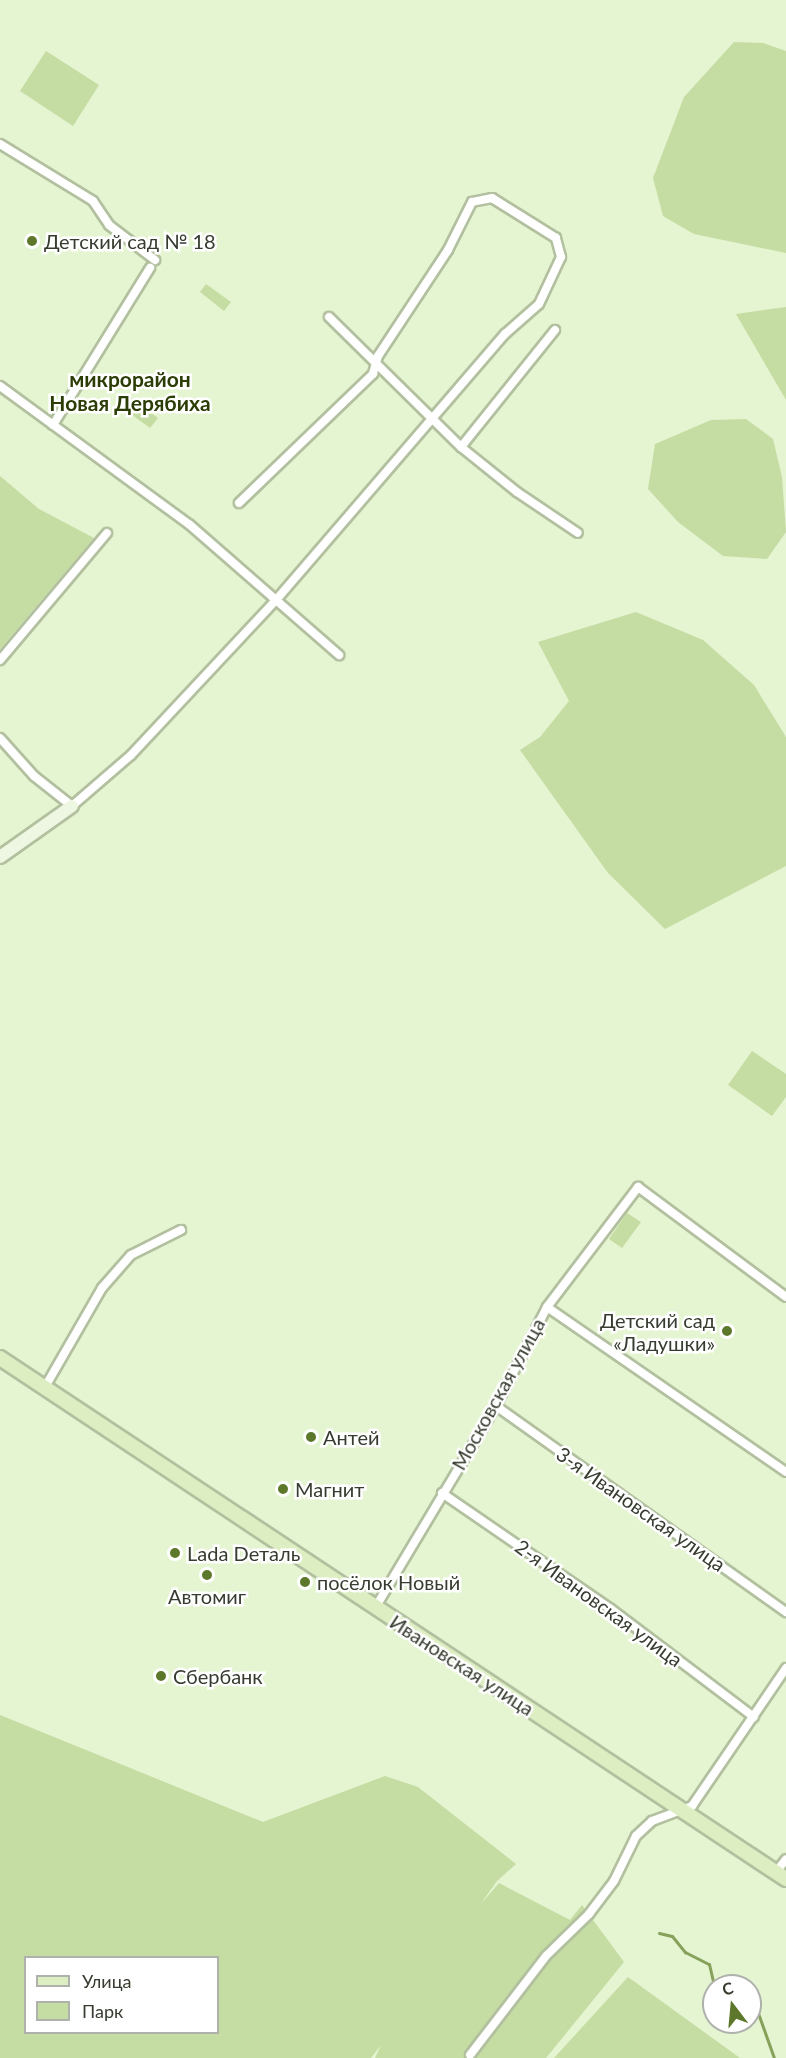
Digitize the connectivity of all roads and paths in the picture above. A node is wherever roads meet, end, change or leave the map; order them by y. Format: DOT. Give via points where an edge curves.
graph roads {
  1 [pos="0,144"];
  2 [pos="155,260"];
  3 [pos="150,268"];
  4 [pos="328,317"];
  5 [pos="555,330"];
  6 [pos="376,366"];
  7 [pos="0,386"];
  8 [pos="431,421"];
  9 [pos="53,425"];
  10 [pos="461,447"];
  11 [pos="239,503"];
  12 [pos="106,533"];
  13 [pos="578,533"];
  14 [pos="276,600"];
  15 [pos="339,655"];
  16 [pos="0,660"];
  17 [pos="0,738"];
  18 [pos="72,806"];
  19 [pos="0,857"];
  20 [pos="181,1230"];
  21 [pos="786,1297"];
  22 [pos="547,1307"];
  23 [pos="0,1356"];
  24 [pos="45,1387"];
  25 [pos="496,1406"];
  26 [pos="78,1411"];
  27 [pos="786,1472"];
  28 [pos="442,1493"];
  29 [pos="375,1608"];
  30 [pos="786,1612"];
  31 [pos="786,1668"];
  32 [pos="754,1717"];
  33 [pos="685,1811"];
  34 [pos="786,1859"];
  35 [pos="781,1875"];
  36 [pos="470,2055"];
  1 -- 2 [label="street" via="93,201 109,225"];
  3 -- 9 [label="street"];
  4 -- 6 [label="street"];
  5 -- 10 [label="street"];
  6 -- 8 [label="street"];
  6 -- 8 [label="street" via="378,356 448,250 472,202 492,198 556,238 561,257 539,304 505,334"];
  6 -- 11 [label="street" via="373,374"];
  7 -- 9 [label="street"];
  8 -- 10 [label="street"];
  8 -- 14 [label="street"];
  9 -- 14 [label="street" via="190,525"];
  10 -- 13 [label="street"];
  12 -- 16 [label="street"];
  14 -- 15 [label="street"];
  14 -- 18 [label="street" via="131,755"];
  17 -- 18 [label="street" via="34,776"];
  18 -- 19 [label="street"];
  20 -- 24 [label="street" via="131,1255 102,1288"];
  21 -- 22 [label="street" via="638,1187"];
  22 -- 25 [label="street, Московская улица"];
  22 -- 27 [label="street, Московская улица"];
  23 -- 24 [label="main road, Ивановская улица"];
  23 -- 26 [label="main road, Ивановская улица"];
  24 -- 26 [label="main road, Ивановская улица"];
  25 -- 28 [label="street, Московская улица"];
  25 -- 30 [label="street, 3-я Ивановская улица"];
  26 -- 29 [label="main road, Ивановская улица"];
  28 -- 29 [label="street, Московская улица"];
  28 -- 32 [label="street, 2-я Ивановская улица" via="611,1609"];
  29 -- 33 [label="main road, Ивановская улица"];
  31 -- 32 [label="street"];
  32 -- 33 [label="street"];
  33 -- 35 [label="main road, Ивановская улица"];
  33 -- 36 [label="street" via="652,1821 636,1836 614,1881 590,1914 546,1956"];
  34 -- 35 [label="street"];
}
